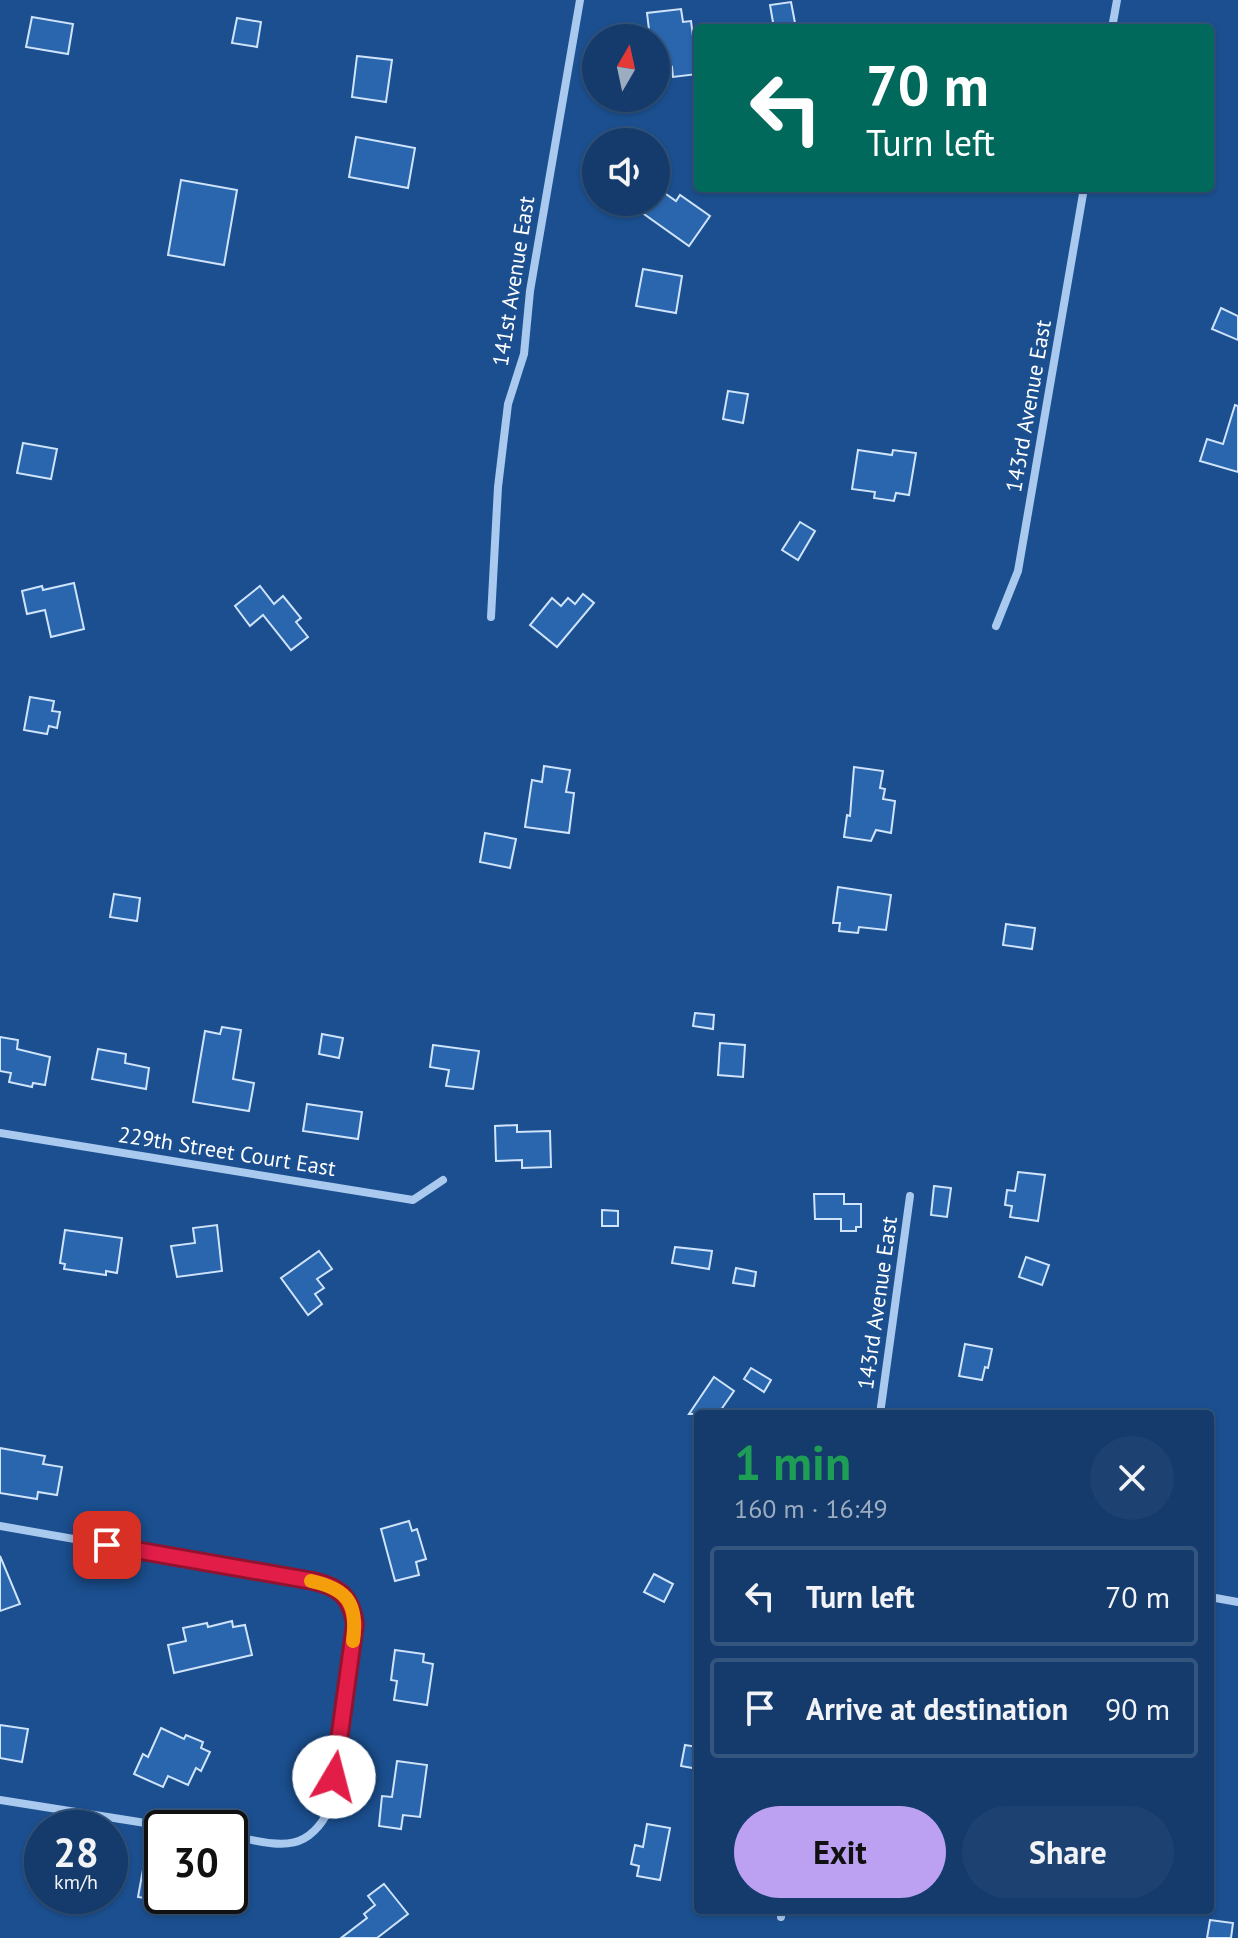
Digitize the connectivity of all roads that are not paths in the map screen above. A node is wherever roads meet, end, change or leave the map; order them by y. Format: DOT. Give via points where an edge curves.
graph roads {
  1 [pos="580,0"];
  2 [pos="1117,0"];
  3 [pos="1113,24"];
  4 [pos="1083,192"];
  5 [pos="491,617"];
  6 [pos="996,626"];
  7 [pos="0,1133"];
  8 [pos="443,1180"];
  9 [pos="910,1196"];
  10 [pos="881,1410"];
  11 [pos="0,1526"];
  12 [pos="1214,1598"];
  13 [pos="1238,1602"];
  14 [pos="0,1800"];
  15 [pos="144,1823"];
  16 [pos="248,1838"];
  1 -- 5 [label="street, 141st Avenue East" via="524,354 508,404"];
  2 -- 3 [label="street"];
  4 -- 6 [label="street, 143rd Avenue East" via="1018,571"];
  7 -- 8 [label="street, 229th Street Court East" via="413,1200"];
  9 -- 10 [label="street, 143rd Avenue East"];
  11 -- 16 [label="street" via="313,1581 345,1595 355,1624 330,1808 302,1842"];
  12 -- 13 [label="street"];
  14 -- 15 [label="street"];
}
